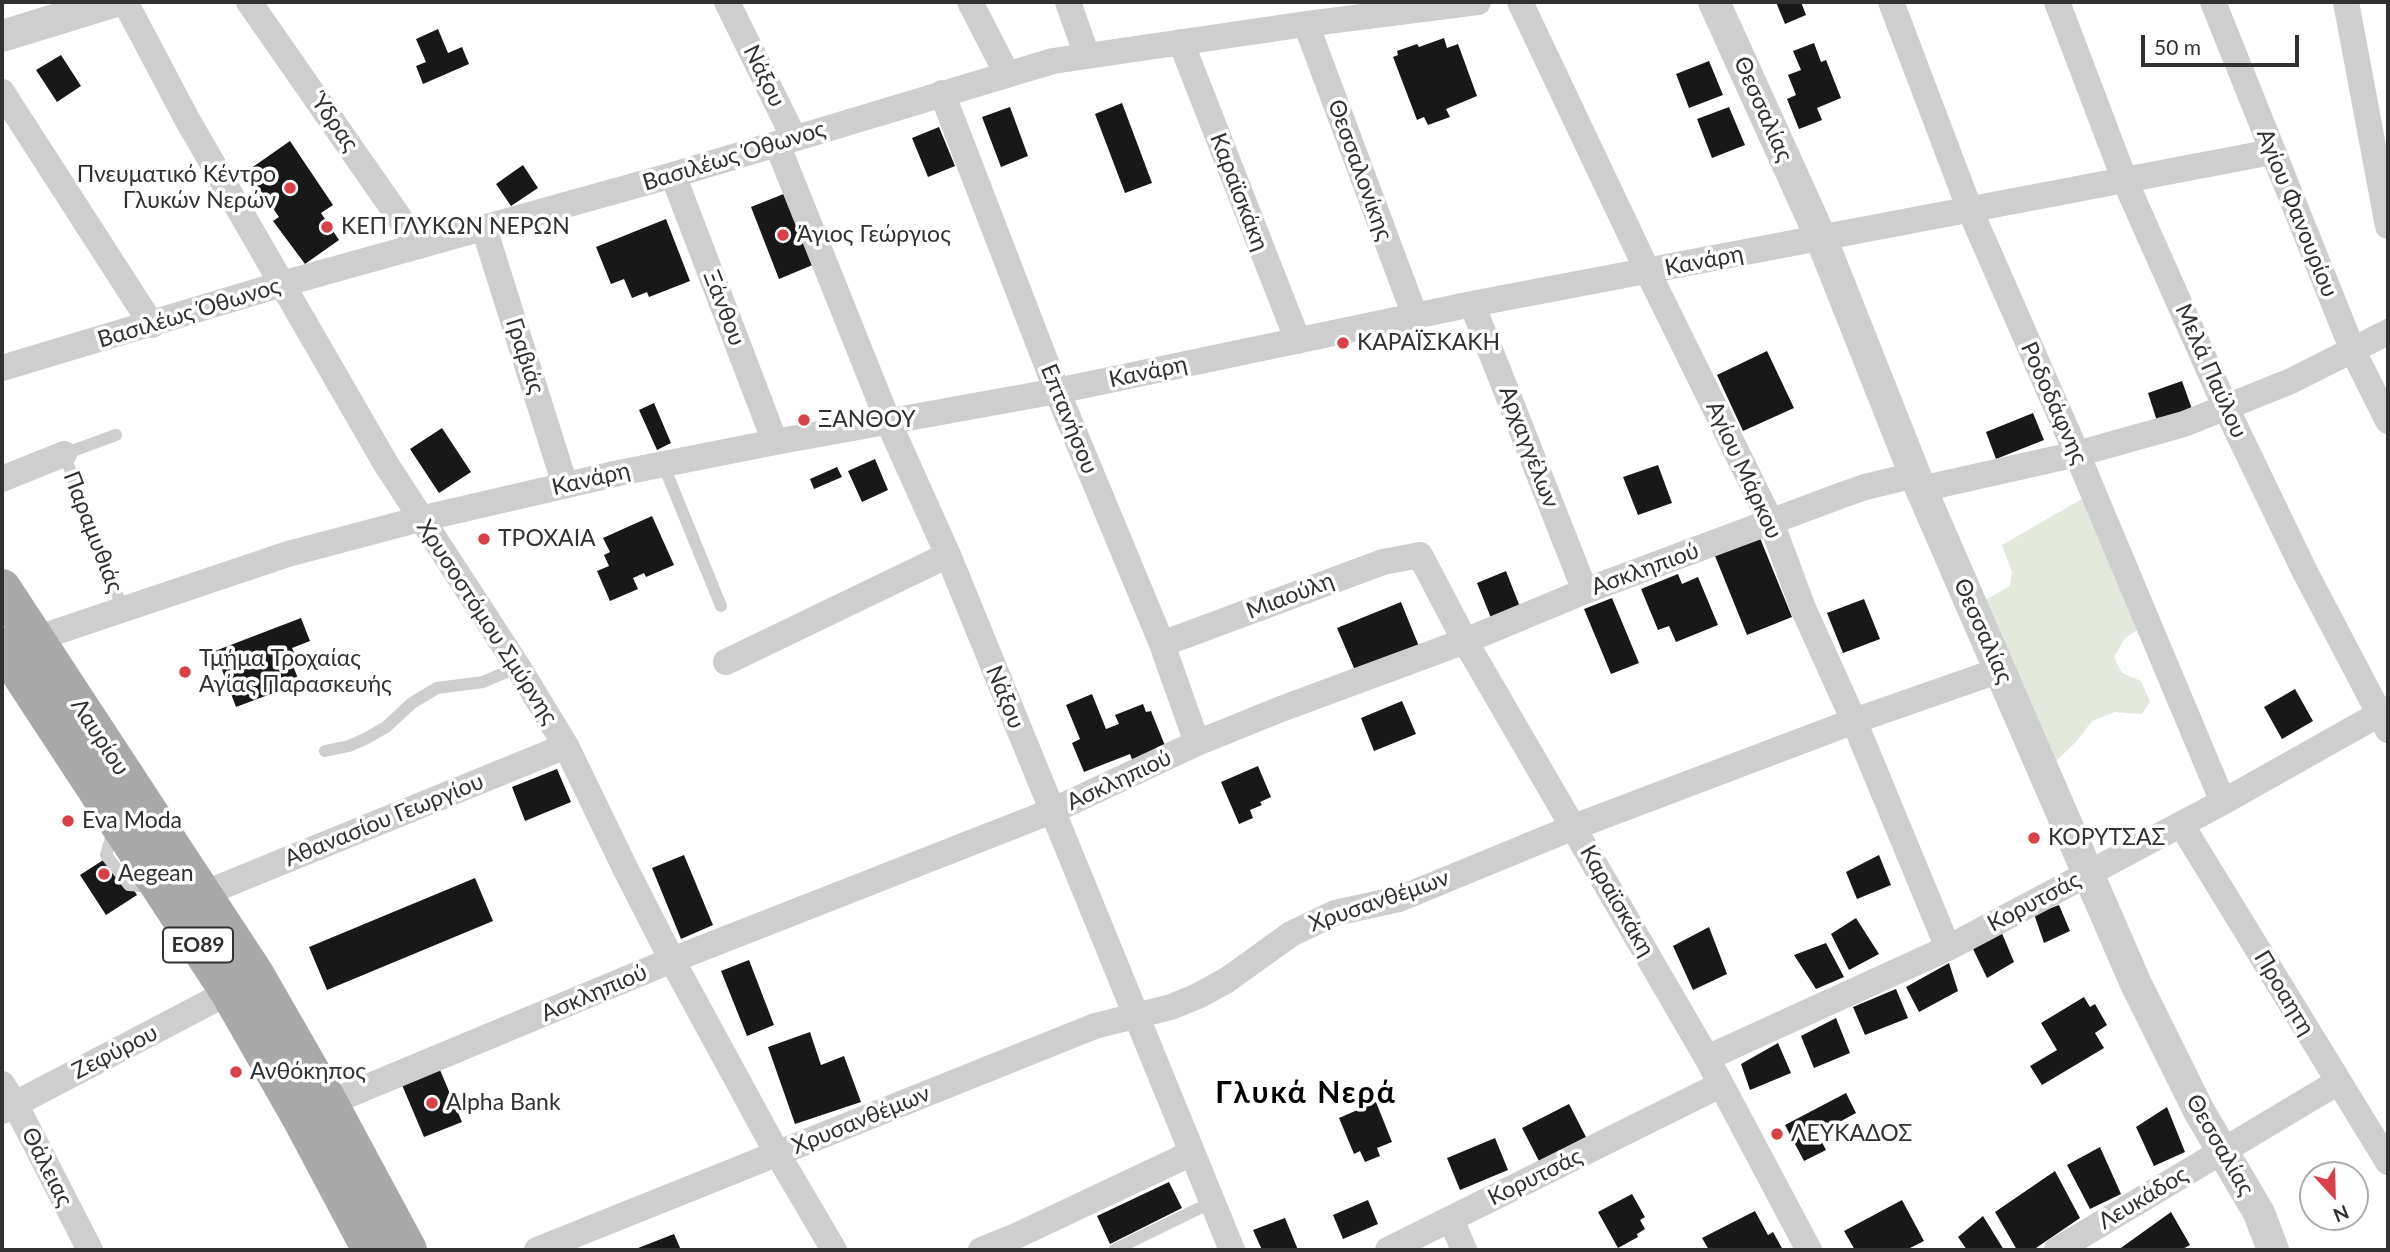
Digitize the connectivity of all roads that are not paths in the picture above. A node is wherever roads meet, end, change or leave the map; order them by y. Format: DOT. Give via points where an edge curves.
graph roads {
  1 [pos="113,2"];
  2 [pos="125,2"];
  3 [pos="249,2"];
  4 [pos="970,2"];
  5 [pos="1068,2"];
  6 [pos="1478,2"];
  7 [pos="1520,2"];
  8 [pos="1714,2"];
  9 [pos="1891,2"];
  10 [pos="2057,2"];
  11 [pos="2213,2"];
  12 [pos="2346,2"];
  13 [pos="730,8"];
  14 [pos="1314,16"];
  15 [pos="2,36"];
  16 [pos="1181,42"];
  17 [pos="1087,56"];
  18 [pos="1007,74"];
  19 [pos="2,92"];
  20 [pos="942,93"];
  21 [pos="786,141"];
  22 [pos="2272,152"];
  23 [pos="673,175"];
  24 [pos="2125,181"];
  25 [pos="2385,189"];
  26 [pos="1970,211"];
  27 [pos="2388,226"];
  28 [pos="484,228"];
  29 [pos="1821,238"];
  30 [pos="419,246"];
  31 [pos="1648,272"];
  32 [pos="282,284"];
  33 [pos="1472,304"];
  34 [pos="1415,316"];
  35 [pos="152,325"];
  36 [pos="2388,332"];
  37 [pos="1298,341"];
  38 [pos="2353,351"];
  39 [pos="2,368"];
  40 [pos="1057,391"];
  41 [pos="2226,408"];
  42 [pos="888,421"];
  43 [pos="2388,421"];
  44 [pos="116,435"];
  45 [pos="775,442"];
  46 [pos="64,454"];
  47 [pos="2077,454"];
  48 [pos="663,464"];
  49 [pos="2,479"];
  50 [pos="1918,482"];
  51 [pos="565,485"];
  52 [pos="421,519"];
  53 [pos="1771,522"];
  54 [pos="948,555"];
  55 [pos="1420,555"];
  56 [pos="2,588"];
  57 [pos="1584,591"];
  58 [pos="721,606"];
  59 [pos="122,610"];
  60 [pos="1465,641"];
  61 [pos="1162,644"];
  62 [pos="11,647"];
  63 [pos="726,662"];
  64 [pos="518,667"];
  65 [pos="2000,670"];
  66 [pos="2385,718"];
  67 [pos="1854,721"];
  68 [pos="1197,743"];
  69 [pos="566,746"];
  70 [pos="325,751"];
  71 [pos="2223,802"];
  72 [pos="1052,811"];
  73 [pos="2181,824"];
  74 [pos="1574,827"];
  75 [pos="2088,874"];
  76 [pos="203,894"];
  77 [pos="1948,948"];
  78 [pos="672,960"];
  79 [pos="229,992"];
  80 [pos="1135,1015"];
  81 [pos="1707,1058"];
  82 [pos="2338,1082"];
  83 [pos="1720,1085"];
  84 [pos="6,1100"];
  85 [pos="329,1103"];
  86 [pos="2223,1151"];
  87 [pos="777,1153"];
  88 [pos="1192,1153"];
  89 [pos="2388,1162"];
  90 [pos="1212,1202"];
  91 [pos="1451,1219"];
  92 [pos="90,1250"];
  93 [pos="371,1250"];
  94 [pos="408,1250"];
  95 [pos="537,1250"];
  96 [pos="834,1250"];
  97 [pos="981,1250"];
  98 [pos="1114,1250"];
  99 [pos="1232,1250"];
  100 [pos="1388,1250"];
  101 [pos="1464,1250"];
  102 [pos="1809,1250"];
  103 [pos="2057,1250"];
  104 [pos="2273,1250"];
  1 -- 15 [label="street"];
  2 -- 32 [label="street, Χρυσοστόμου Σμύρνης"];
  3 -- 30 [label="street, Ύδρας"];
  4 -- 18 [label="street"];
  5 -- 17 [label="street"];
  6 -- 14 [label="street, Βασιλέως Όθωνος"];
  7 -- 31 [label="street, Αγίου Μάρκου"];
  8 -- 29 [label="street, Θεσσαλίας"];
  9 -- 26 [label="street, Ροδοδάφνης"];
  10 -- 24 [label="street, Μελά Παύλου"];
  11 -- 22 [label="street, Αγίου Φανουρίου"];
  12 -- 25 [label="street"];
  13 -- 21 [label="street, Νάξου"];
  14 -- 16 [label="street, Βασιλέως Όθωνος"];
  14 -- 34 [label="street, Θεσσαλονίκης"];
  16 -- 17 [label="street, Βασιλέως Όθωνος"];
  16 -- 37 [label="street, Καραϊσκάκη"];
  17 -- 18 [label="street, Βασιλέως Όθωνος"];
  18 -- 20 [label="street, Βασιλέως Όθωνος"];
  19 -- 35 [label="street"];
  20 -- 21 [label="street, Βασιλέως Όθωνος"];
  20 -- 40 [label="street, Επτανήσου"];
  21 -- 23 [label="street, Βασιλέως Όθωνος"];
  21 -- 42 [label="street, Νάξου"];
  22 -- 24 [label="street, Κανάρη"];
  22 -- 38 [label="street, Αγίου Φανουρίου"];
  23 -- 28 [label="street, Βασιλέως Όθωνος"];
  23 -- 45 [label="street, Ξάνθου"];
  24 -- 26 [label="street, Κανάρη"];
  24 -- 41 [label="street, Μελά Παύλου"];
  25 -- 27 [label="street"];
  26 -- 29 [label="street, Κανάρη"];
  26 -- 47 [label="street, Ροδοδάφνης"];
  28 -- 30 [label="street, Βασιλέως Όθωνος"];
  28 -- 51 [label="street, Γραβιάς"];
  29 -- 31 [label="street, Κανάρη"];
  29 -- 50 [label="street, Θεσσαλίας"];
  30 -- 32 [label="street, Βασιλέως Όθωνος"];
  31 -- 33 [label="street, Κανάρη"];
  31 -- 53 [label="street, Αγίου Μάρκου"];
  32 -- 35 [label="street, Βασιλέως Όθωνος"];
  32 -- 52 [label="street, Χρυσοστόμου Σμύρνης"];
  33 -- 34 [label="street, Κανάρη"];
  33 -- 57 [label="street, Αρχαγγέλων"];
  34 -- 37 [label="street, Κανάρη"];
  35 -- 39 [label="street, Βασιλέως Όθωνος"];
  36 -- 38 [label="street, Ασκληπιού"];
  37 -- 40 [label="street, Κανάρη"];
  38 -- 41 [label="street, Ασκληπιού"];
  38 -- 43 [label="street, Αγίου Φανουρίου"];
  40 -- 42 [label="street, Κανάρη"];
  40 -- 61 [label="street, Επτανήσου"];
  41 -- 47 [label="street, Ασκληπιού"];
  41 -- 66 [label="street, Μελά Παύλου" via="2305,572"];
  42 -- 45 [label="street, Κανάρη"];
  42 -- 54 [label="street, Νάξου"];
  44 -- 46 [label="lane"];
  45 -- 48 [label="street, Κανάρη"];
  46 -- 49 [label="street"];
  46 -- 59 [label="lane, Παραμυθιάς"];
  47 -- 50 [label="street, Ασκληπιού"];
  47 -- 71 [label="street, Ροδοδάφνης"];
  48 -- 51 [label="street, Κανάρη"];
  48 -- 58 [label="lane"];
  50 -- 53 [label="street, Ασκληπιού" via="1866,486"];
  50 -- 65 [label="street, Θεσσαλίας"];
  51 -- 52 [label="street, Κανάρη"];
  52 -- 59 [label="street, Κανάρη" via="288,554"];
  52 -- 64 [label="street, Χρυσοστόμου Σμύρνης"];
  53 -- 57 [label="street, Ασκληπιού"];
  53 -- 67 [label="street, Αγίου Μάρκου" via="1803,608"];
  54 -- 63 [label="street"];
  54 -- 72 [label="street, Νάξου"];
  55 -- 60 [label="street, Καραϊσκάκη"];
  55 -- 61 [label="street, Μιαούλη" via="1383,562"];
  56 -- 62 [label="main road, Λαυρίου / ΕΟ89"];
  57 -- 60 [label="street, Ασκληπιού"];
  59 -- 62 [label="street, Κανάρη"];
  60 -- 68 [label="street, Ασκληπιού"];
  60 -- 74 [label="street, Καραϊσκάκη"];
  61 -- 68 [label="street, Επτανήσου"];
  62 -- 76 [label="main road, Λαυρίου / ΕΟ89"];
  62 -- 79 [label="main road, Λαυρίου / ΕΟ89" via="116,820"];
  64 -- 69 [label="street, Χρυσοστόμου Σμύρνης"];
  64 -- 70 [label="lane" via="483,682 437,688 365,739"];
  65 -- 67 [label="street, Χρυσανθέμων"];
  65 -- 75 [label="street, Θεσσαλίας"];
  66 -- 71 [label="street, Κορυτσάς"];
  67 -- 74 [label="street, Χρυσανθέμων"];
  67 -- 77 [label="street, Αγίου Μάρκου"];
  68 -- 72 [label="street, Ασκληπιού"];
  69 -- 76 [label="street, Αθανασίου Γεωργίου"];
  69 -- 78 [label="street, Χρυσοστόμου Σμύρνης"];
  71 -- 73 [label="street, Κορυτσάς"];
  72 -- 78 [label="street, Ασκληπιού"];
  72 -- 80 [label="street, Νάξου"];
  73 -- 75 [label="street, Κορυτσάς"];
  73 -- 82 [label="street, Προαητη"];
  74 -- 80 [label="street, Χρυσανθέμων" via="1399,899 1335,913 1291,934 1198,996"];
  74 -- 81 [label="street, Καραϊσκάκη"];
  75 -- 77 [label="street, Κορυτσάς"];
  75 -- 86 [label="street, Θεσσαλίας" via="2155,1026"];
  76 -- 85 [label="main road, Λαυρίου / ΕΟ89"];
  77 -- 81 [label="street, Κορυτσάς"];
  78 -- 85 [label="street, Ασκληπιού"];
  78 -- 87 [label="street, Χρυσοστόμου Σμύρνης"];
  79 -- 84 [label="street, Ζεφύρου"];
  79 -- 93 [label="main road, Λαυρίου / ΕΟ89"];
  80 -- 87 [label="street, Χρυσανθέμων" via="1095,1026"];
  80 -- 88 [label="street, Νάξου"];
  81 -- 83 [label="street, Καραϊσκάκη"];
  82 -- 86 [label="street, Λευκάδος"];
  82 -- 89 [label="street, Προαητη"];
  83 -- 91 [label="street, Κορυτσάς"];
  83 -- 102 [label="street, Καραϊσκάκη"];
  84 -- 92 [label="street, Θάλειας"];
  85 -- 94 [label="main road, Λαυρίου / ΕΟ89"];
  86 -- 103 [label="street, Λευκάδος"];
  86 -- 104 [label="street, Θεσσαλίας" via="2259,1213"];
  87 -- 95 [label="street, Χρυσανθέμων"];
  87 -- 96 [label="street, Χρυσοστόμου Σμύρνης"];
  88 -- 90 [label="street, Νάξου"];
  88 -- 97 [label="street"];
  90 -- 98 [label="lane"];
  90 -- 99 [label="street, Νάξου"];
  91 -- 100 [label="street, Κορυτσάς"];
  91 -- 101 [label="street"];
}
